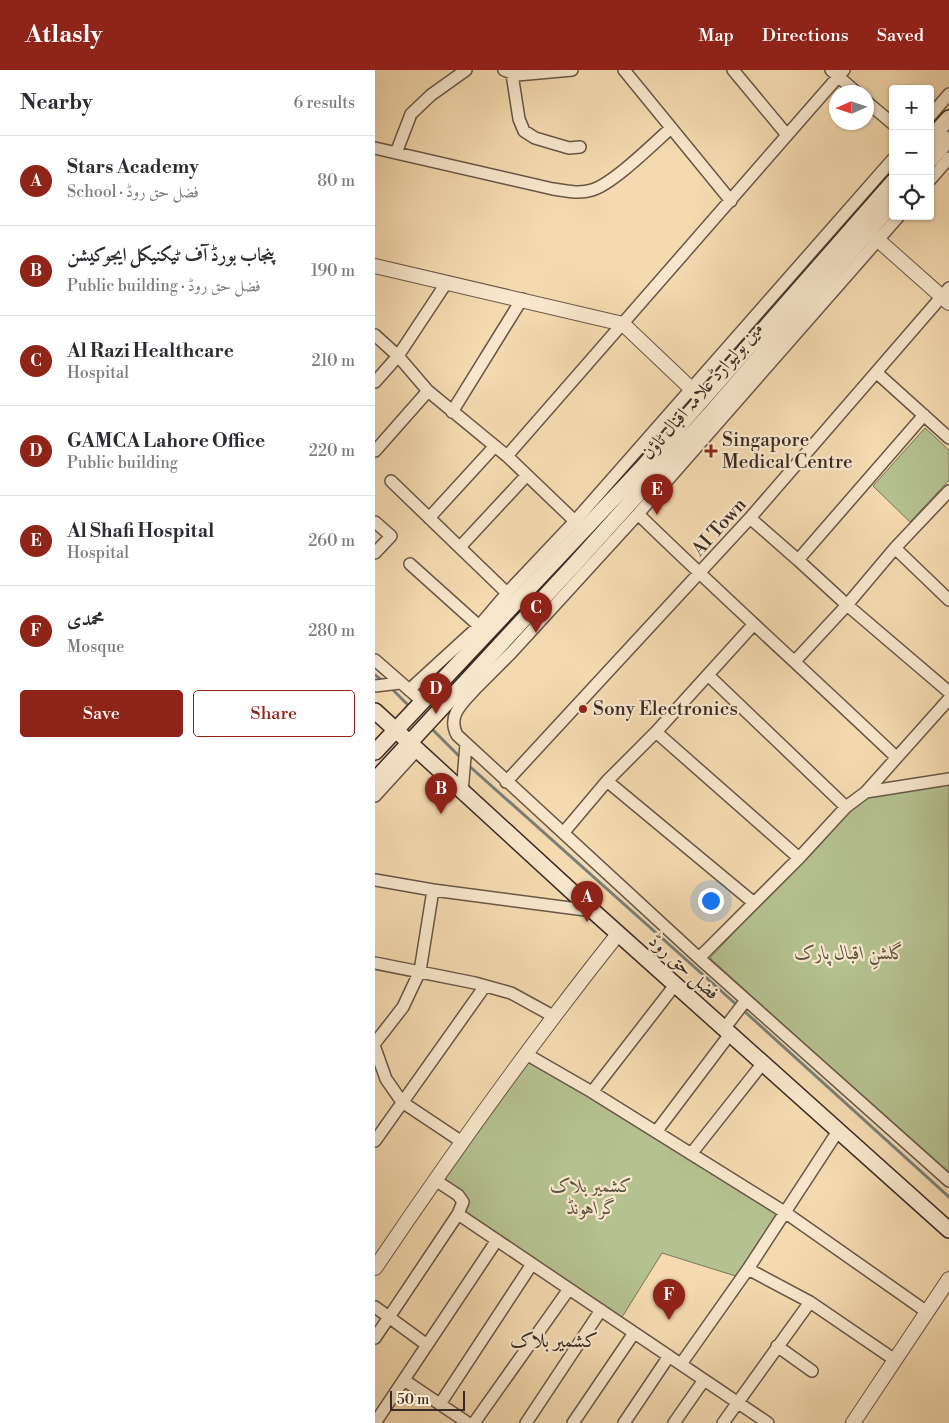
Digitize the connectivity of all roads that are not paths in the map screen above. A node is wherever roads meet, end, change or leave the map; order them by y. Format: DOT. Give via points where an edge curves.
graph roads {
  1 [pos="466,70"];
  2 [pos="572,70"];
  3 [pos="624,70"];
  4 [pos="733,70"];
  5 [pos="508,72"];
  6 [pos="838,73"];
  7 [pos="849,85"];
  8 [pos="949,94"];
  9 [pos="874,108"];
  10 [pos="934,111"];
  11 [pos="949,118"];
  12 [pos="889,121"];
  13 [pos="671,128"];
  14 [pos="787,135"];
  15 [pos="934,135"];
  16 [pos="949,139"];
  17 [pos="580,147"];
  18 [pos="375,148"];
  19 [pos="396,153"];
  20 [pos="934,156"];
  21 [pos="949,158"];
  22 [pos="889,163"];
  23 [pos="934,175"];
  24 [pos="889,190"];
  25 [pos="731,201"];
  26 [pos="889,207"];
  27 [pos="890,220"];
  28 [pos="867,231"];
  29 [pos="375,266"];
  30 [pos="447,282"];
  31 [pos="946,296"];
  32 [pos="522,299"];
  33 [pos="623,324"];
  34 [pos="375,335"];
  35 [pos="398,356"];
  36 [pos="877,373"];
  37 [pos="375,382"];
  38 [pos="428,391"];
  39 [pos="697,393"];
  40 [pos="452,412"];
  41 [pos="924,415"];
  42 [pos="949,438"];
  43 [pos="495,446"];
  44 [pos="375,451"];
  45 [pos="507,456"];
  46 [pos="527,475"];
  47 [pos="391,481"];
  48 [pos="948,494"];
  49 [pos="638,514"];
  50 [pos="429,518"];
  51 [pos="750,518"];
  52 [pos="375,522"];
  53 [pos="580,526"];
  54 [pos="459,547"];
  55 [pos="895,548"];
  56 [pos="375,553"];
  57 [pos="798,560"];
  58 [pos="410,564"];
  59 [pos="700,574"];
  60 [pos="507,593"];
  61 [pos="949,600"];
  62 [pos="847,605"];
  63 [pos="753,624"];
  64 [pos="479,626"];
  65 [pos="375,660"];
  66 [pos="795,661"];
  67 [pos="708,675"];
  68 [pos="473,682"];
  69 [pos="375,686"];
  70 [pos="402,686"];
  71 [pos="949,692"];
  72 [pos="947,703"];
  73 [pos="421,704"];
  74 [pos="375,711"];
  75 [pos="400,726"];
  76 [pos="656,732"];
  77 [pos="414,743"];
  78 [pos="465,750"];
  79 [pos="375,752"];
  80 [pos="896,758"];
  81 [pos="949,779"];
  82 [pos="375,780"];
  83 [pos="607,781"];
  84 [pos="507,782"];
  85 [pos="866,792"];
  86 [pos="462,793"];
  87 [pos="375,796"];
  88 [pos="846,807"];
  89 [pos="564,832"];
  90 [pos="799,858"];
  91 [pos="375,880"];
  92 [pos="433,890"];
  93 [pos="754,903"];
  94 [pos="593,912"];
  95 [pos="618,934"];
  96 [pos="699,958"];
  97 [pos="375,963"];
  98 [pos="420,971"];
  99 [pos="675,985"];
  100 [pos="485,986"];
  101 [pos="744,1002"];
  102 [pos="553,1016"];
  103 [pos="727,1031"];
  104 [pos="375,1043"];
  105 [pos="375,1048"];
  106 [pos="525,1054"];
  107 [pos="763,1063"];
  108 [pos="592,1092"];
  109 [pos="403,1102"];
  110 [pos="839,1131"];
  111 [pos="656,1132"];
  112 [pos="375,1141"];
  113 [pos="461,1142"];
  114 [pos="691,1154"];
  115 [pos="435,1180"];
  116 [pos="949,1181"];
  117 [pos="786,1213"];
  118 [pos="459,1214"];
  119 [pos="949,1230"];
  120 [pos="497,1240"];
  121 [pos="532,1264"];
  122 [pos="375,1268"];
  123 [pos="748,1269"];
  124 [pos="949,1280"];
  125 [pos="569,1288"];
  126 [pos="810,1302"];
  127 [pos="375,1308"];
  128 [pos="601,1310"];
  129 [pos="927,1312"];
  130 [pos="389,1317"];
  131 [pos="634,1333"];
  132 [pos="375,1338"];
  133 [pos="427,1345"];
  134 [pos="777,1346"];
  135 [pos="669,1356"];
  136 [pos="895,1360"];
  137 [pos="681,1364"];
  138 [pos="812,1371"];
  139 [pos="404,1380"];
  140 [pos="704,1380"];
  141 [pos="737,1402"];
  142 [pos="440,1404"];
  143 [pos="375,1423"];
  144 [pos="468,1423"];
  145 [pos="474,1423"];
  146 [pos="526,1423"];
  147 [pos="573,1423"];
  148 [pos="624,1423"];
  149 [pos="675,1423"];
  150 [pos="723,1423"];
  151 [pos="768,1423"];
  152 [pos="853,1423"];
  1 -- 19 [label="street" via="411,114"];
  2 -- 5 [label="street"];
  3 -- 13 [label="street"];
  4 -- 14 [label="street"];
  5 -- 17 [label="street" via="524,131 535,138 569,148"];
  6 -- 7 [label="street"];
  6 -- 14 [label="street"];
  8 -- 10 [label="street"];
  9 -- 12 [label="street"];
  11 -- 15 [label="main road"];
  13 -- 19 [label="street" via="608,182 592,190 578,192 553,190"];
  13 -- 25 [label="street"];
  14 -- 25 [label="street"];
  16 -- 20 [label="main road"];
  18 -- 19 [label="street"];
  21 -- 23 [label="street"];
  22 -- 39 [label="street"];
  24 -- 28 [label="main road, مین بولیوارڈ علامہ اقبال ٹاؤن"];
  25 -- 33 [label="street"];
  26 -- 28 [label="main road, مین بولیوارڈ علامہ اقبال ٹاؤن"];
  27 -- 28 [label="street, فضل حق روڈ"];
  28 -- 31 [label="street"];
  28 -- 39 [label="main road, مین بولیوارڈ علامہ اقبال ٹاؤن"];
  28 -- 49 [label="street, فضل حق روڈ"];
  28 -- 68 [label="main road, مین بولیوارڈ علامہ اقبال ٹاؤن"];
  29 -- 30 [label="street"];
  30 -- 32 [label="street"];
  30 -- 35 [label="street"];
  31 -- 36 [label="street, AI Town"];
  32 -- 33 [label="street"];
  32 -- 40 [label="street"];
  33 -- 39 [label="street"];
  33 -- 45 [label="street"];
  34 -- 35 [label="street"];
  35 -- 37 [label="street"];
  35 -- 38 [label="street"];
  36 -- 41 [label="street"];
  36 -- 51 [label="street, AI Town"];
  38 -- 40 [label="street"];
  38 -- 44 [label="street"];
  39 -- 53 [label="main road, مین بولیوارڈ علامہ اقبال ٹاؤن" via="643,467"];
  40 -- 43 [label="street"];
  41 -- 42 [label="street"];
  41 -- 57 [label="street"];
  43 -- 45 [label="street"];
  43 -- 50 [label="street"];
  45 -- 46 [label="street"];
  46 -- 53 [label="street"];
  46 -- 54 [label="street"];
  47 -- 50 [label="street"];
  48 -- 55 [label="street"];
  49 -- 59 [label="street"];
  49 -- 68 [label="street, فضل حق روڈ" via="511,653"];
  50 -- 54 [label="street"];
  51 -- 57 [label="street"];
  51 -- 59 [label="street, AI Town"];
  52 -- 56 [label="street" via="391,536"];
  53 -- 60 [label="street"];
  53 -- 73 [label="main road, مین بولیوارڈ علامہ اقبال ٹاؤن"];
  54 -- 60 [label="street"];
  55 -- 61 [label="street"];
  55 -- 62 [label="street"];
  57 -- 62 [label="street"];
  58 -- 64 [label="street"];
  59 -- 63 [label="street"];
  59 -- 84 [label="street, AI Town"];
  60 -- 64 [label="street"];
  62 -- 66 [label="street"];
  62 -- 71 [label="street"];
  63 -- 66 [label="street"];
  63 -- 67 [label="street"];
  64 -- 70 [label="street"];
  65 -- 70 [label="street"];
  66 -- 80 [label="street"];
  67 -- 76 [label="street"];
  67 -- 88 [label="street"];
  68 -- 77 [label="main road, مین بولیوارڈ علامہ اقبال ٹاؤن" via="432,718"];
  68 -- 78 [label="street, فضل حق روڈ" via="453,718 454,730"];
  69 -- 70 [label="street"];
  70 -- 73 [label="street"];
  72 -- 80 [label="street"];
  73 -- 75 [label="main road, مین بولیوارڈ علامہ اقبال ٹاؤن"];
  74 -- 75 [label="main road, فضل حق روڈ"];
  75 -- 77 [label="main road, فضل حق روڈ"];
  75 -- 79 [label="main road"];
  76 -- 83 [label="street"];
  76 -- 90 [label="street"];
  77 -- 82 [label="main road, مین بولیوارڈ علامہ اقبال ٹاؤن"];
  77 -- 86 [label="main road, فضل حق روڈ"];
  77 -- 87 [label="street"];
  78 -- 84 [label="street, فضل حق روڈ"];
  78 -- 86 [label="street"];
  80 -- 85 [label="street"];
  81 -- 85 [label="street"];
  83 -- 89 [label="street"];
  83 -- 93 [label="street"];
  84 -- 89 [label="street, فضل حق روڈ"];
  85 -- 88 [label="street"];
  86 -- 94 [label="main road, فضل حق روڈ"];
  88 -- 90 [label="street"];
  89 -- 96 [label="street, فضل حق روڈ"];
  90 -- 93 [label="street"];
  91 -- 92 [label="street"];
  92 -- 94 [label="street"];
  92 -- 98 [label="street"];
  93 -- 96 [label="street"];
  94 -- 95 [label="main road, فضل حق روڈ"];
  95 -- 99 [label="main road, فضل حق روڈ"];
  95 -- 102 [label="street"];
  96 -- 101 [label="street, فضل حق روڈ"];
  97 -- 98 [label="street"];
  98 -- 100 [label="street"];
  98 -- 104 [label="street" via="403,1007"];
  99 -- 103 [label="main road, فضل حق روڈ"];
  99 -- 108 [label="street"];
  100 -- 102 [label="street" via="511,993"];
  100 -- 109 [label="street"];
  101 -- 103 [label="street"];
  101 -- 116 [label="street, فضل حق روڈ"];
  102 -- 106 [label="street"];
  103 -- 107 [label="main road, فضل حق روڈ"];
  103 -- 111 [label="street"];
  105 -- 109 [label="street" via="385,1079"];
  106 -- 108 [label="street"];
  106 -- 113 [label="street"];
  107 -- 110 [label="main road, فضل حق روڈ"];
  107 -- 114 [label="street"];
  108 -- 111 [label="street"];
  109 -- 112 [label="street"];
  109 -- 113 [label="street"];
  110 -- 117 [label="street"];
  110 -- 119 [label="main road, فضل حق روڈ"];
  111 -- 114 [label="street"];
  113 -- 115 [label="street"];
  114 -- 117 [label="street"];
  115 -- 118 [label="street" via="459,1196 463,1202"];
  115 -- 122 [label="street"];
  117 -- 123 [label="street"];
  117 -- 129 [label="street"];
  118 -- 120 [label="street"];
  118 -- 130 [label="street"];
  120 -- 121 [label="street"];
  120 -- 133 [label="street"];
  121 -- 125 [label="street"];
  121 -- 142 [label="street"];
  123 -- 126 [label="street"];
  123 -- 137 [label="street"];
  124 -- 129 [label="street"];
  125 -- 128 [label="street"];
  125 -- 145 [label="street"];
  126 -- 134 [label="street"];
  126 -- 136 [label="street"];
  127 -- 130 [label="street"];
  128 -- 131 [label="street"];
  128 -- 146 [label="street"];
  129 -- 136 [label="street"];
  130 -- 132 [label="street"];
  130 -- 133 [label="street"];
  131 -- 135 [label="street"];
  131 -- 147 [label="street"];
  133 -- 139 [label="street"];
  134 -- 138 [label="street"];
  134 -- 141 [label="street"];
  135 -- 137 [label="street"];
  135 -- 148 [label="street"];
  136 -- 152 [label="street"];
  137 -- 140 [label="street"];
  139 -- 142 [label="street"];
  139 -- 143 [label="street"];
  140 -- 141 [label="street"];
  140 -- 149 [label="street"];
  141 -- 150 [label="street"];
  141 -- 151 [label="street"];
  142 -- 144 [label="street"];
}
